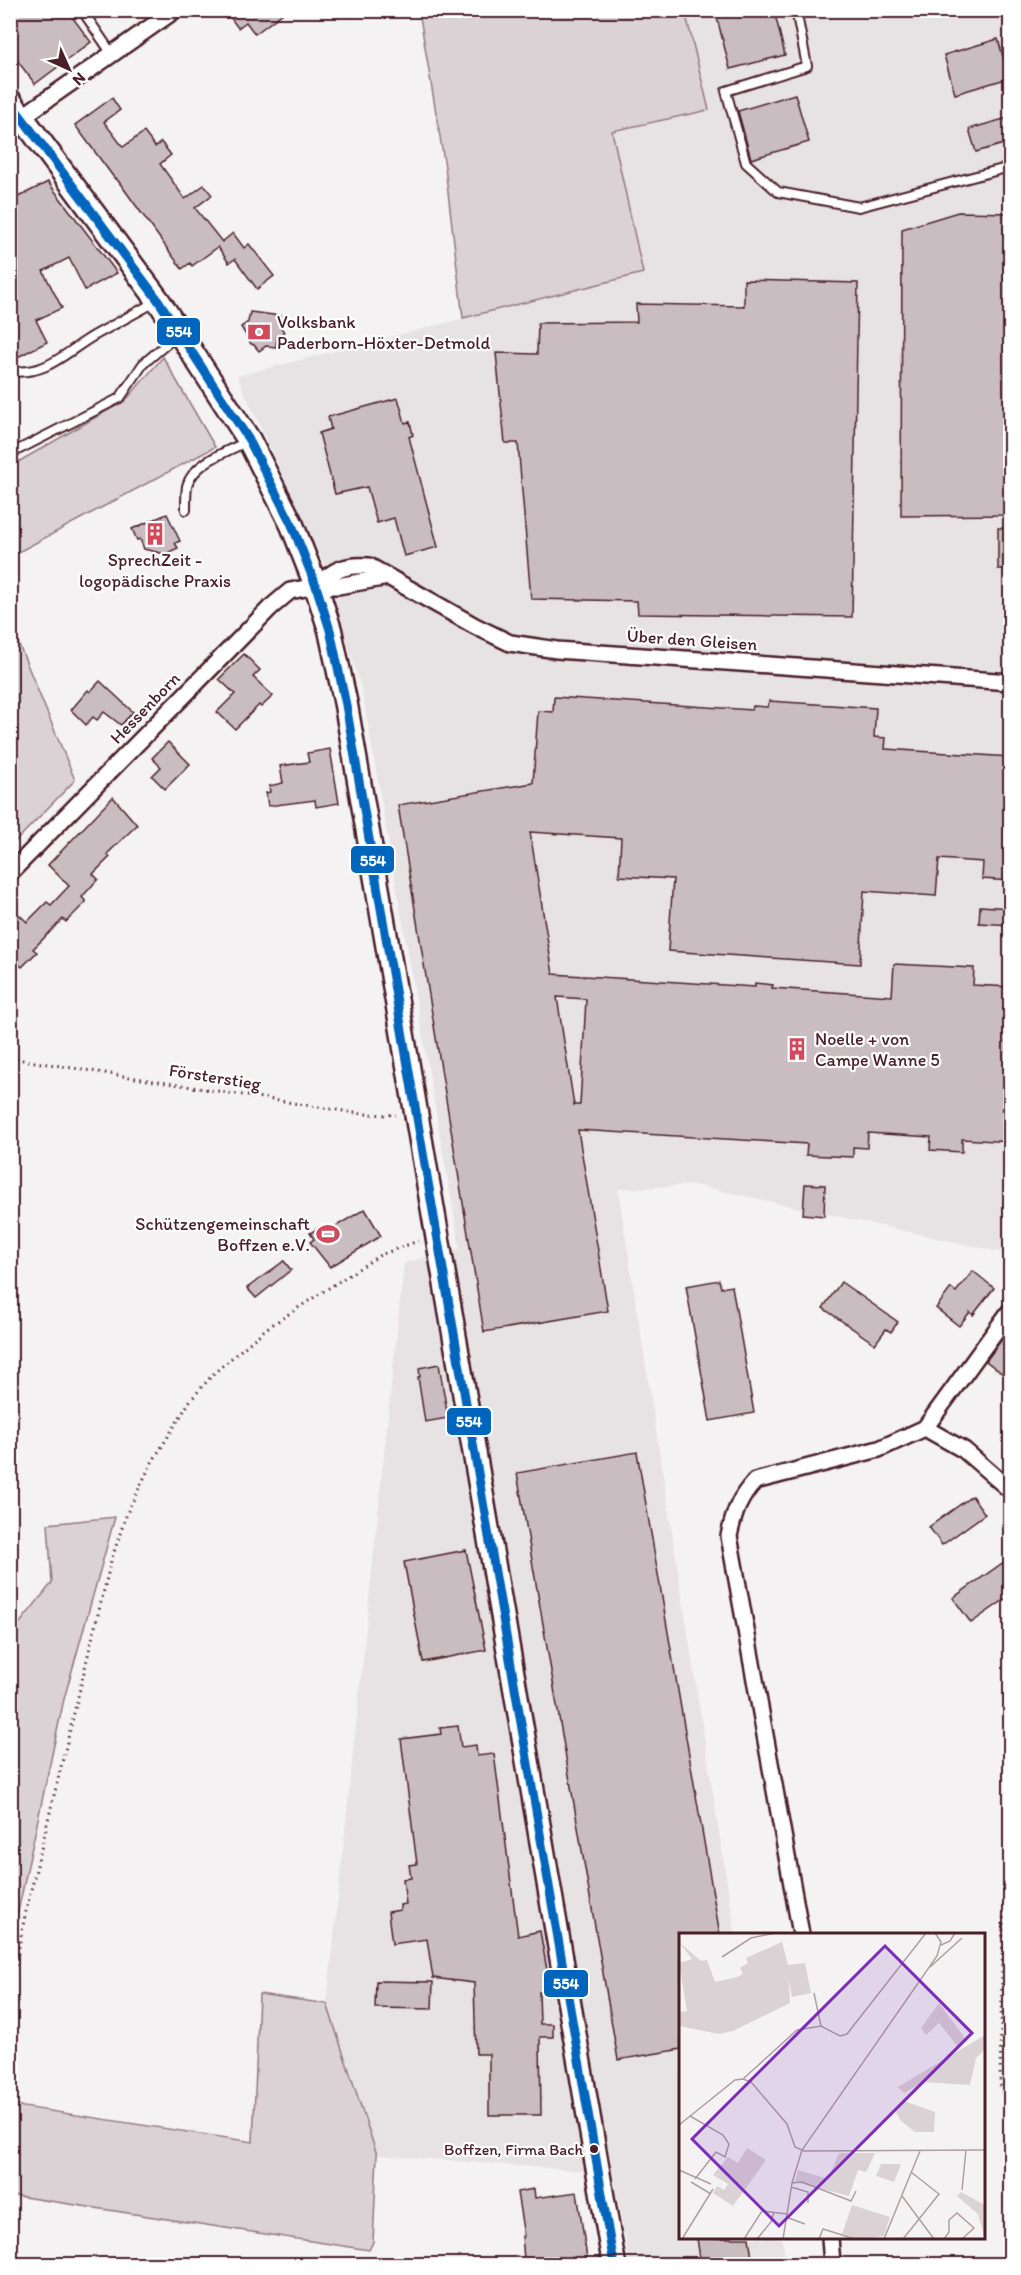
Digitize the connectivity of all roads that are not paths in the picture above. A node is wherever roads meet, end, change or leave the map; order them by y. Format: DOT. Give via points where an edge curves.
graph roads {
  1 [pos="82,10"];
  2 [pos="175,10"];
  3 [pos="796,10"];
  4 [pos="112,54"];
  5 [pos="16,109"];
  6 [pos="1011,167"];
  7 [pos="158,300"];
  8 [pos="180,332"];
  9 [pos="10,371"];
  10 [pos="249,440"];
  11 [pos="10,454"];
  12 [pos="186,510"];
  13 [pos="316,586"];
  14 [pos="1011,682"];
  15 [pos="10,873"];
  16 [pos="1011,1311"];
  17 [pos="925,1428"];
  18 [pos="1011,1490"];
  19 [pos="801,1933"];
  20 [pos="830,2239"];
  21 [pos="614,2265"];
  22 [pos="832,2265"];
  1 -- 4 [label="lane"];
  2 -- 4 [label="street"];
  3 -- 6 [label="lane" via="807,66 726,91 746,163 778,192 859,207"];
  4 -- 5 [label="street"];
  5 -- 7 [label="main road"];
  7 -- 8 [label="main road"];
  7 -- 9 [label="lane" via="54,364 27,373"];
  8 -- 10 [label="main road"];
  8 -- 11 [label="lane" via="143,364 120,398"];
  10 -- 12 [label="lane" via="202,465 193,474"];
  10 -- 13 [label="main road" via="292,525"];
  13 -- 14 [label="street, Über den Gleisen" via="388,577 510,643 557,650"];
  13 -- 15 [label="street, Hessenborn" via="290,591 270,608"];
  13 -- 21 [label="main road" via="346,705"];
  16 -- 17 [label="street"];
  17 -- 18 [label="street" via="964,1450"];
  17 -- 19 [label="street" via="879,1449 756,1481 735,1508 729,1536"];
  20 -- 22 [label="street"];
}
